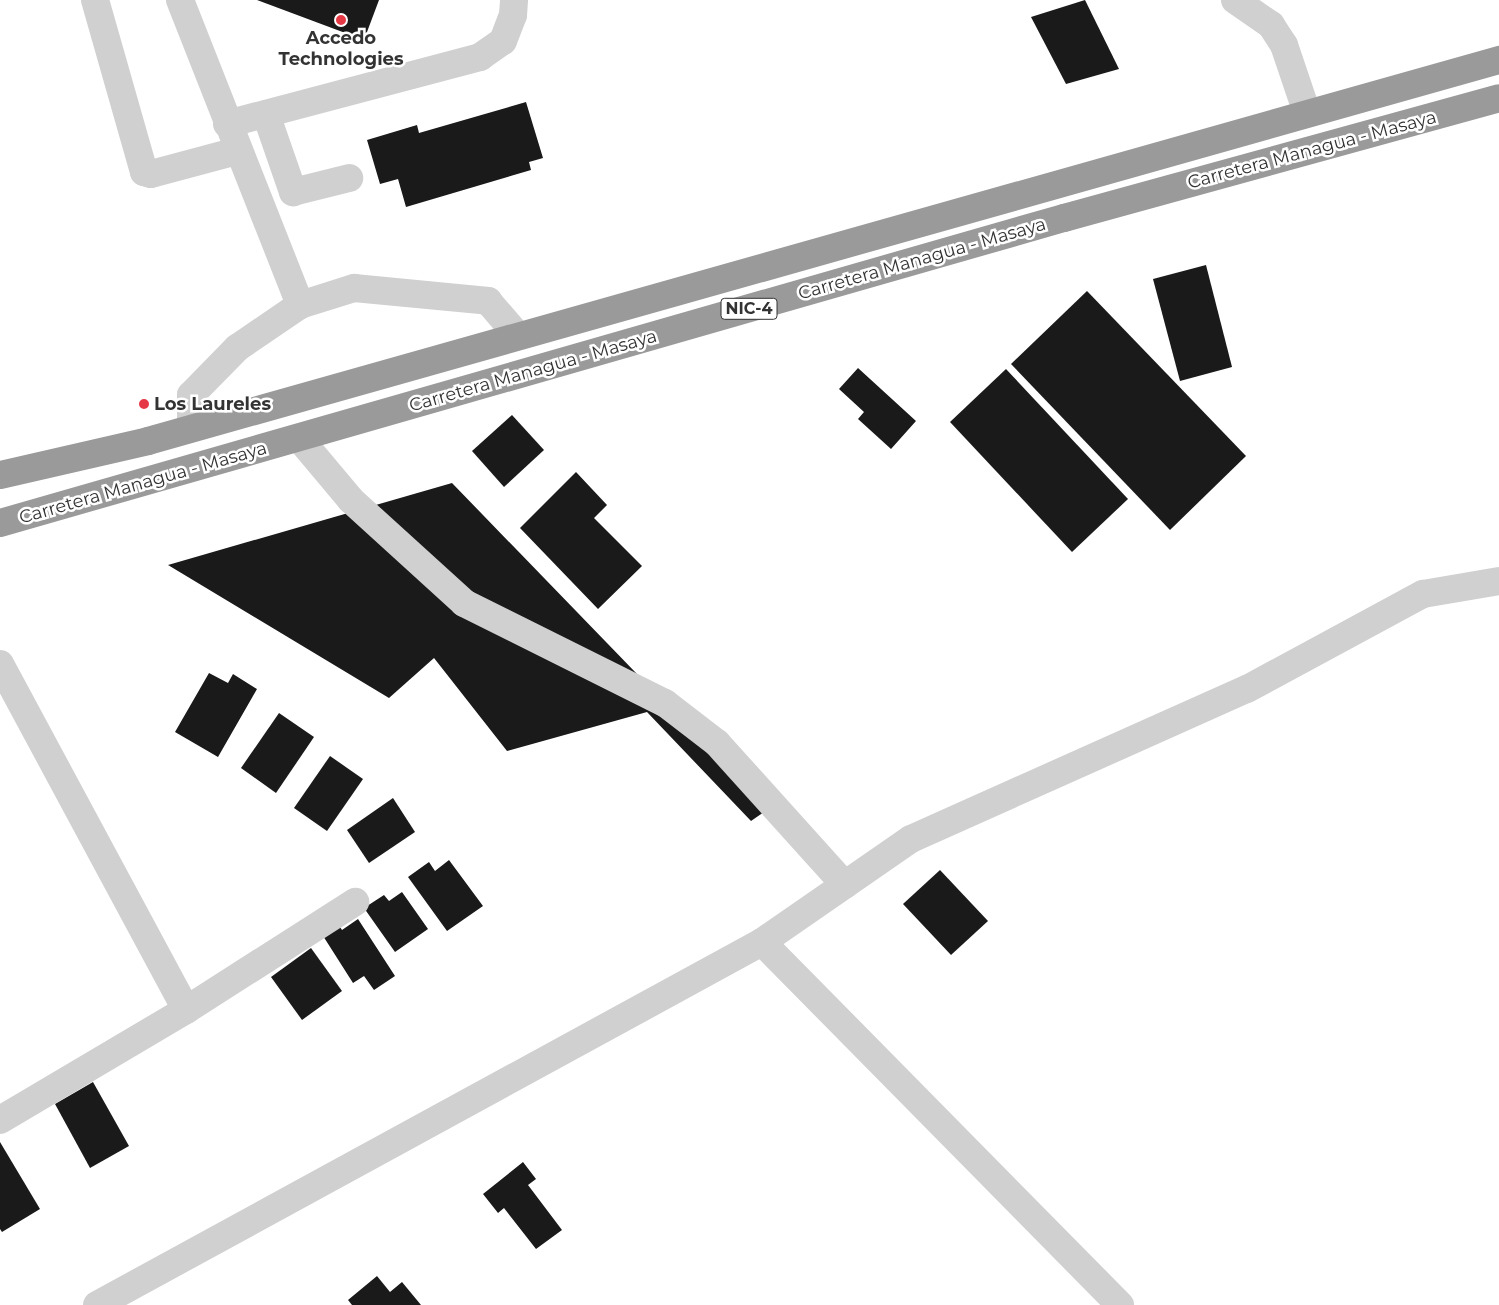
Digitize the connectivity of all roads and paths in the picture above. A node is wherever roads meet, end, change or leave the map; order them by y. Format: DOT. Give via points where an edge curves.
graph roads {
  1 [pos="180,0"];
  2 [pos="514,0"];
  3 [pos="1234,0"];
  4 [pos="103,2"];
  5 [pos="1499,60"];
  6 [pos="1499,98"];
  7 [pos="1307,113"];
  8 [pos="266,114"];
  9 [pos="227,124"];
  10 [pos="237,151"];
  11 [pos="349,178"];
  12 [pos="300,305"];
  13 [pos="518,336"];
  14 [pos="191,428"];
  15 [pos="298,438"];
  16 [pos="0,475"];
  17 [pos="0,524"];
  18 [pos="1499,581"];
  19 [pos="0,664"];
  20 [pos="844,885"];
  21 [pos="355,902"];
  22 [pos="762,942"];
  23 [pos="186,1010"];
  24 [pos="0,1120"];
  25 [pos="97,1305"];
  26 [pos="1120,1305"];
  1 -- 9 [label="street"];
  2 -- 8 [label="street" via="513,15 502,41 480,57"];
  3 -- 7 [label="street" via="1271,25 1284,45"];
  4 -- 10 [label="street" via="144,172 151,174"];
  5 -- 7 [label="highway, Carretera Managua - Masaya / NIC-4"];
  6 -- 15 [label="highway, Carretera Managua - Masaya / NIC-4" via="1064,218"];
  7 -- 13 [label="highway, Carretera Managua - Masaya / NIC-4"];
  8 -- 9 [label="street"];
  8 -- 11 [label="street" via="293,192"];
  9 -- 10 [label="street"];
  10 -- 12 [label="street"];
  12 -- 13 [label="street" via="354,288 488,301"];
  12 -- 14 [label="street" via="237,348 191,395"];
  13 -- 14 [label="highway, Carretera Managua - Masaya / NIC-4"];
  14 -- 16 [label="highway, Carretera Managua - Masaya / NIC-4"];
  15 -- 17 [label="highway, Carretera Managua - Masaya / NIC-4"];
  15 -- 20 [label="street" via="351,500 464,603 665,703 717,744"];
  18 -- 20 [label="street" via="1423,594 1247,689 911,839"];
  19 -- 23 [label="street"];
  20 -- 22 [label="street"];
  21 -- 23 [label="street"];
  22 -- 25 [label="street"];
  22 -- 26 [label="street"];
  23 -- 24 [label="street"];
}
